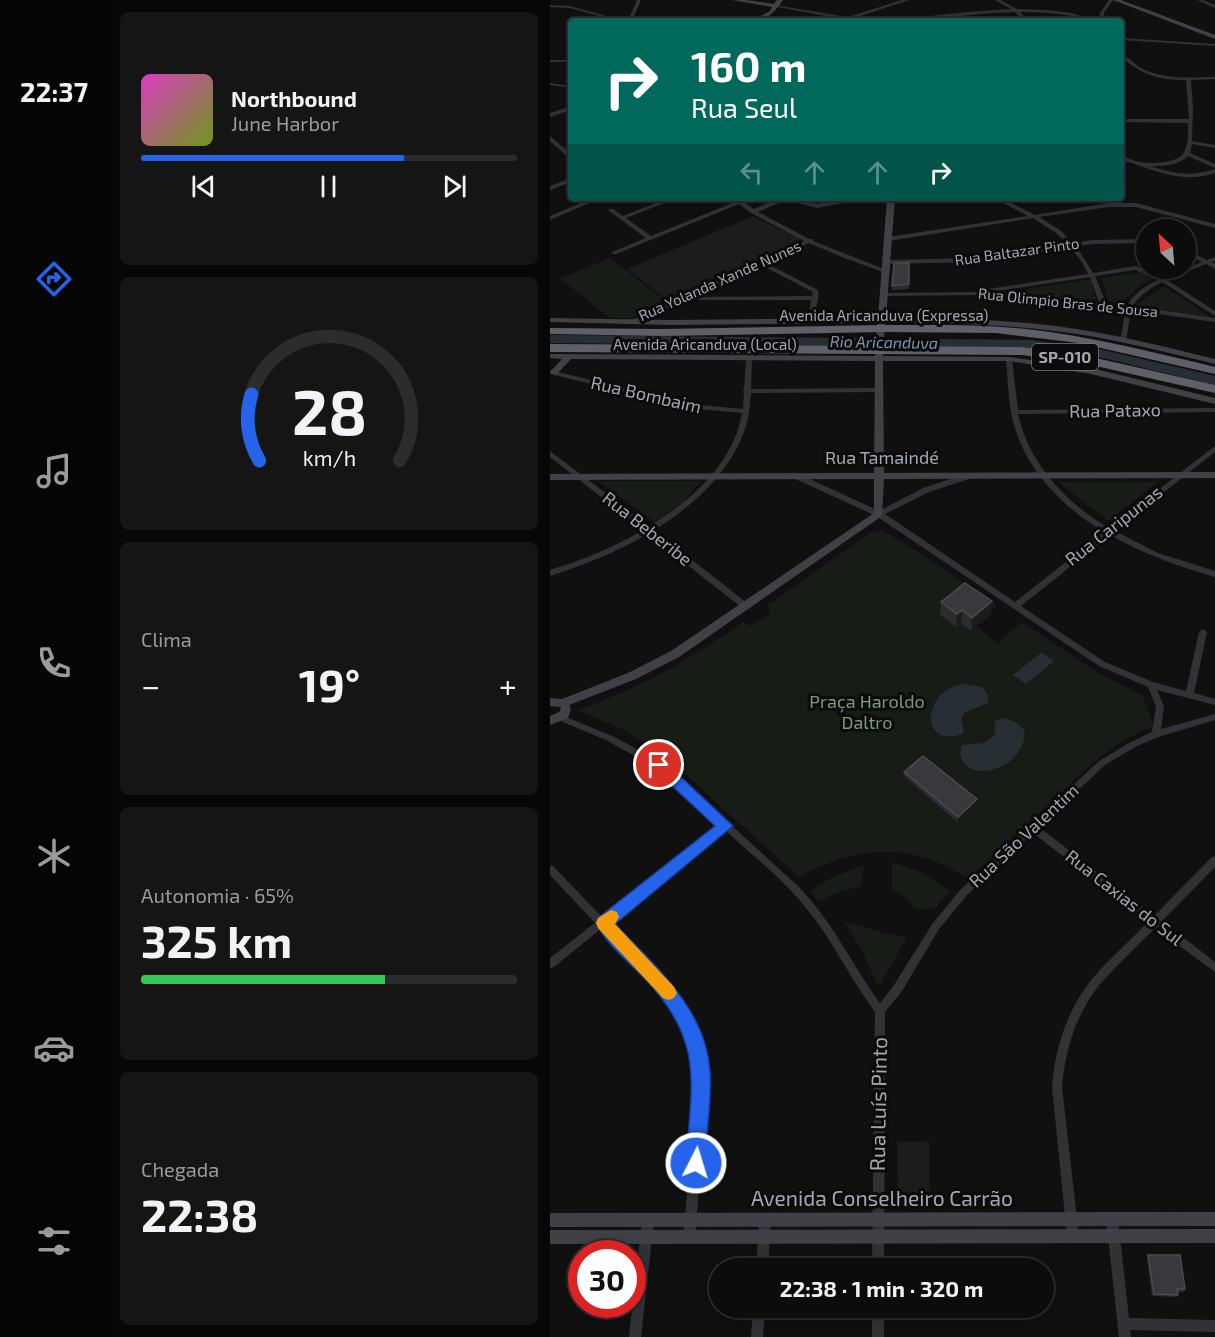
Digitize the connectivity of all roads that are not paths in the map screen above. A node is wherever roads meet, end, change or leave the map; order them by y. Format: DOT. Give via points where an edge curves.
graph roads {
  1 [pos="639,0"];
  2 [pos="735,0"];
  3 [pos="780,0"];
  4 [pos="903,0"];
  5 [pos="997,0"];
  6 [pos="1113,0"];
  7 [pos="1199,0"];
  8 [pos="550,6"];
  9 [pos="774,6"];
  10 [pos="1010,6"];
  11 [pos="1214,7"];
  12 [pos="1102,13"];
  13 [pos="1082,15"];
  14 [pos="611,18"];
  15 [pos="631,18"];
  16 [pos="760,18"];
  17 [pos="850,18"];
  18 [pos="915,18"];
  19 [pos="1024,18"];
  20 [pos="1088,18"];
  21 [pos="1102,18"];
  22 [pos="1214,37"];
  23 [pos="1124,39"];
  24 [pos="1214,45"];
  25 [pos="1124,57"];
  26 [pos="568,60"];
  27 [pos="550,62"];
  28 [pos="1214,78"];
  29 [pos="1188,79"];
  30 [pos="550,84"];
  31 [pos="568,87"];
  32 [pos="568,109"];
  33 [pos="1124,114"];
  34 [pos="550,115"];
  35 [pos="1124,120"];
  36 [pos="1142,121"];
  37 [pos="1190,121"];
  38 [pos="550,138"];
  39 [pos="1191,142"];
  40 [pos="1214,147"];
  41 [pos="568,154"];
  42 [pos="1188,154"];
  43 [pos="1124,159"];
  44 [pos="1140,164"];
  45 [pos="1214,166"];
  46 [pos="1214,171"];
  47 [pos="568,181"];
  48 [pos="550,188"];
  49 [pos="591,201"];
  50 [pos="666,201"];
  51 [pos="735,201"];
  52 [pos="738,201"];
  53 [pos="778,201"];
  54 [pos="797,201"];
  55 [pos="843,201"];
  56 [pos="891,201"];
  57 [pos="1003,201"];
  58 [pos="612,210"];
  59 [pos="753,212"];
  60 [pos="1033,216"];
  61 [pos="550,218"];
  62 [pos="622,218"];
  63 [pos="1214,226"];
  64 [pos="650,238"];
  65 [pos="888,239"];
  66 [pos="811,240"];
  67 [pos="1136,241"];
  68 [pos="1073,245"];
  69 [pos="614,253"];
  70 [pos="1196,256"];
  71 [pos="1214,259"];
  72 [pos="1207,262"];
  73 [pos="762,263"];
  74 [pos="886,267"];
  75 [pos="1214,267"];
  76 [pos="1093,273"];
  77 [pos="1163,280"];
  78 [pos="976,293"];
  79 [pos="885,295"];
  80 [pos="815,298"];
  81 [pos="683,299"];
  82 [pos="1103,304"];
  83 [pos="1129,307"];
  84 [pos="1214,314"];
  85 [pos="550,320"];
  86 [pos="1214,320"];
  87 [pos="811,322"];
  88 [pos="629,323"];
  89 [pos="550,329"];
  90 [pos="880,329"];
  91 [pos="1123,341"];
  92 [pos="550,348"];
  93 [pos="879,351"];
  94 [pos="550,357"];
  95 [pos="568,357"];
  96 [pos="749,359"];
  97 [pos="1009,359"];
  98 [pos="1214,362"];
  99 [pos="1100,363"];
  100 [pos="1214,369"];
  101 [pos="552,372"];
  102 [pos="1214,389"];
  103 [pos="879,390"];
  104 [pos="746,391"];
  105 [pos="1214,396"];
  106 [pos="1214,401"];
  107 [pos="1214,410"];
  108 [pos="744,411"];
  109 [pos="1015,412"];
  110 [pos="1214,448"];
  111 [pos="550,453"];
  112 [pos="794,475"];
  113 [pos="879,475"];
  114 [pos="974,475"];
  115 [pos="1041,475"];
  116 [pos="1181,475"];
  117 [pos="1214,475"];
  118 [pos="712,476"];
  119 [pos="550,477"];
  120 [pos="581,477"];
  121 [pos="879,514"];
  122 [pos="1108,530"];
  123 [pos="649,531"];
  124 [pos="550,573"];
  125 [pos="1214,574"];
  126 [pos="744,605"];
  127 [pos="1015,606"];
  128 [pos="1202,632"];
  129 [pos="1151,685"];
  130 [pos="1189,696"];
  131 [pos="1210,701"];
  132 [pos="550,702"];
  133 [pos="563,704"];
  134 [pos="1214,717"];
  135 [pos="556,719"];
  136 [pos="1156,734"];
  137 [pos="726,826"];
  138 [pos="1033,828"];
  139 [pos="1214,860"];
  140 [pos="550,868"];
  141 [pos="1155,922"];
  142 [pos="604,923"];
  143 [pos="550,964"];
  144 [pos="1214,968"];
  145 [pos="880,1011"];
  146 [pos="1112,1219"];
  147 [pos="1214,1219"];
  148 [pos="550,1220"];
  149 [pos="648,1220"];
  150 [pos="691,1220"];
  151 [pos="878,1220"];
  152 [pos="1071,1220"];
  153 [pos="766,1221"];
  154 [pos="1073,1236"];
  155 [pos="1113,1236"];
  156 [pos="1214,1236"];
  157 [pos="550,1237"];
  158 [pos="647,1237"];
  159 [pos="689,1237"];
  160 [pos="764,1237"];
  161 [pos="878,1237"];
  162 [pos="763,1258"];
  163 [pos="878,1258"];
  164 [pos="758,1318"];
  165 [pos="878,1318"];
  166 [pos="1214,1326"];
  167 [pos="1124,1331"];
  168 [pos="635,1337"];
  169 [pos="757,1337"];
  170 [pos="878,1337"];
  1 -- 15 [label="street"];
  2 -- 9 [label="main road"];
  3 -- 9 [label="main road"];
  4 -- 17 [label="street"];
  5 -- 10 [label="street"];
  6 -- 12 [label="street"];
  6 -- 22 [label="main road"];
  7 -- 11 [label="street"];
  8 -- 14 [label="street"];
  9 -- 16 [label="main road" via="772,12"];
  9 -- 17 [label="street"];
  10 -- 13 [label="street" via="1055,7"];
  10 -- 18 [label="street"];
  10 -- 19 [label="street"];
  12 -- 13 [label="street"];
  12 -- 21 [label="street"];
  13 -- 20 [label="street"];
  23 -- 24 [label="street"];
  25 -- 29 [label="street" via="1147,74"];
  26 -- 27 [label="street"];
  28 -- 29 [label="street"];
  29 -- 37 [label="street"];
  30 -- 31 [label="street"];
  32 -- 34 [label="street"];
  33 -- 36 [label="street"];
  35 -- 36 [label="street"];
  36 -- 37 [label="street"];
  37 -- 39 [label="street"];
  38 -- 41 [label="street"];
  39 -- 40 [label="street"];
  39 -- 42 [label="street"];
  42 -- 44 [label="street" via="1174,162"];
  42 -- 45 [label="street"];
  43 -- 44 [label="street"];
  44 -- 46 [label="street" via="1184,176 1204,176"];
  47 -- 48 [label="street"];
  49 -- 61 [label="street"];
  50 -- 62 [label="street"];
  51 -- 64 [label="street"];
  52 -- 59 [label="street"];
  53 -- 59 [label="street"];
  54 -- 55 [label="street" via="817,206"];
  56 -- 65 [label="main road"];
  57 -- 60 [label="street"];
  58 -- 62 [label="street"];
  59 -- 66 [label="street"];
  60 -- 63 [label="street" via="1127,204"];
  60 -- 65 [label="street"];
  60 -- 68 [label="street"];
  62 -- 64 [label="street"];
  64 -- 69 [label="street"];
  65 -- 74 [label="main road"];
  66 -- 73 [label="street, Rua Yolanda Xande Nunes"];
  66 -- 74 [label="street"];
  67 -- 68 [label="street, Rua Baltazar Pinto"];
  68 -- 74 [label="street, Rua Baltazar Pinto" via="976,260"];
  68 -- 76 [label="street"];
  70 -- 72 [label="street"];
  71 -- 72 [label="street"];
  72 -- 75 [label="street"];
  72 -- 77 [label="street"];
  73 -- 80 [label="street" via="816,291"];
  73 -- 81 [label="street, Rua Yolanda Xande Nunes"];
  74 -- 79 [label="main road"];
  76 -- 77 [label="street" via="1136,268"];
  76 -- 78 [label="street"];
  76 -- 82 [label="street"];
  77 -- 83 [label="street" via="1138,295"];
  77 -- 84 [label="street"];
  78 -- 79 [label="street, Rua Olimpio Bras de Sousa"];
  78 -- 82 [label="street, Rua Olimpio Bras de Sousa"];
  79 -- 90 [label="main road"];
  80 -- 81 [label="street"];
  80 -- 87 [label="street"];
  81 -- 88 [label="street, Rua Yolanda Xande Nunes"];
  82 -- 83 [label="street, Rua Olimpio Bras de Sousa"];
  83 -- 86 [label="street, Rua Olimpio Bras de Sousa"];
  83 -- 91 [label="street"];
  85 -- 88 [label="main road, Avenida Aricanduva (Local)"];
  87 -- 88 [label="main road, Avenida Aricanduva (Local)"];
  87 -- 90 [label="main road, Avenida Aricanduva (Local)"];
  89 -- 90 [label="highway, Avenida Aricanduva (Expressa) / SP-010" via="600,333"];
  90 -- 91 [label="main road, Avenida Aricanduva (Local)" via="1034,326"];
  90 -- 93 [label="main road"];
  90 -- 100 [label="highway, Avenida Aricanduva (Expressa) / SP-010" via="997,330 1044,335"];
  91 -- 98 [label="main road, Avenida Aricanduva (Local)"];
  92 -- 93 [label="highway, Avenida Aricanduva (Expressa) / SP-010"];
  93 -- 96 [label="main road, Avenida Aricanduva (Local)"];
  93 -- 97 [label="main road, Avenida Aricanduva (Local)"];
  93 -- 99 [label="highway, SP-010" via="1022,351"];
  93 -- 103 [label="main road"];
  94 -- 95 [label="main road, Avenida Aricanduva (Local)"];
  95 -- 96 [label="main road, Avenida Aricanduva (Local)"];
  95 -- 101 [label="main road"];
  96 -- 104 [label="street"];
  97 -- 106 [label="main road, Avenida Aricanduva (Local)" via="1092,371"];
  97 -- 109 [label="street"];
  99 -- 102 [label="highway, SP-010"];
  99 -- 105 [label="highway"];
  101 -- 108 [label="street, Rua Bombaim" via="671,402"];
  103 -- 104 [label="street"];
  103 -- 113 [label="main road"];
  104 -- 108 [label="street"];
  107 -- 109 [label="street, Rua Pataxo"];
  108 -- 118 [label="street" via="738,438"];
  109 -- 115 [label="street" via="1020,434"];
  110 -- 116 [label="street, Rua Caripunas"];
  111 -- 120 [label="street, Rua Beberibe"];
  112 -- 113 [label="main road, Rua Tamaindé"];
  112 -- 118 [label="main road, Rua Tamaindé"];
  112 -- 121 [label="street"];
  113 -- 114 [label="main road, Rua Tamaindé"];
  113 -- 121 [label="main road"];
  114 -- 115 [label="main road, Rua Tamaindé"];
  114 -- 121 [label="street" via="926,490"];
  115 -- 116 [label="main road, Rua Tamaindé"];
  115 -- 122 [label="street" via="1075,507"];
  116 -- 117 [label="main road, Rua Tamaindé"];
  116 -- 122 [label="street, Rua Caripunas"];
  118 -- 120 [label="main road, Rua Tamaindé"];
  118 -- 123 [label="street"];
  119 -- 120 [label="main road, Rua Tamaindé"];
  120 -- 123 [label="street, Rua Beberibe"];
  121 -- 126 [label="main road"];
  121 -- 127 [label="street"];
  122 -- 125 [label="street" via="1157,555"];
  122 -- 127 [label="street, Rua Caripunas"];
  123 -- 124 [label="street" via="605,555"];
  123 -- 126 [label="street, Rua Beberibe"];
  126 -- 133 [label="main road" via="675,654"];
  127 -- 129 [label="street" via="1102,664"];
  128 -- 130 [label="street"];
  129 -- 130 [label="street"];
  129 -- 136 [label="street" via="1160,706"];
  130 -- 131 [label="street"];
  131 -- 134 [label="street"];
  132 -- 133 [label="main road"];
  133 -- 135 [label="main road" via="566,709"];
  134 -- 136 [label="street, Rua São Valentim"];
  135 -- 137 [label="street" via="609,738 659,765"];
  136 -- 138 [label="street, Rua São Valentim" via="1102,763"];
  137 -- 142 [label="street"];
  137 -- 145 [label="street" via="811,904"];
  138 -- 141 [label="street, Rua Caxias do Sul"];
  138 -- 145 [label="street, Rua São Valentim" via="964,892 943,917"];
  139 -- 141 [label="street"];
  140 -- 142 [label="street"];
  141 -- 144 [label="street, Rua Caxias do Sul"];
  141 -- 152 [label="street" via="1096,982 1064,1035 1057,1087"];
  142 -- 143 [label="street"];
  142 -- 150 [label="street" via="674,999 692,1030 701,1096"];
  145 -- 151 [label="street, Rua Luís Pinto"];
  146 -- 147 [label="main road, Avenida Conselheiro Carrão"];
  146 -- 152 [label="main road, Avenida Conselheiro Carrão"];
  146 -- 155 [label="street"];
  148 -- 149 [label="main road, Avenida Conselheiro Carrão"];
  149 -- 150 [label="main road, Avenida Conselheiro Carrão"];
  149 -- 158 [label="street"];
  150 -- 153 [label="main road, Avenida Conselheiro Carrão"];
  150 -- 159 [label="street"];
  151 -- 152 [label="main road, Avenida Conselheiro Carrão"];
  151 -- 153 [label="main road, Avenida Conselheiro Carrão"];
  151 -- 161 [label="street, Rua Luís Pinto"];
  152 -- 154 [label="street"];
  153 -- 160 [label="street"];
  154 -- 155 [label="main road, Avenida Conselheiro Carrão"];
  154 -- 161 [label="main road, Avenida Conselheiro Carrão"];
  155 -- 156 [label="main road, Avenida Conselheiro Carrão"];
  155 -- 167 [label="street"];
  157 -- 158 [label="main road, Avenida Conselheiro Carrão"];
  158 -- 159 [label="main road, Avenida Conselheiro Carrão"];
  158 -- 168 [label="street"];
  159 -- 160 [label="main road, Avenida Conselheiro Carrão"];
  160 -- 161 [label="main road, Avenida Conselheiro Carrão"];
  160 -- 162 [label="street"];
  161 -- 163 [label="street, Rua Luís Pinto"];
  164 -- 169 [label="street"];
  165 -- 170 [label="street"];
  166 -- 167 [label="street"];
}
